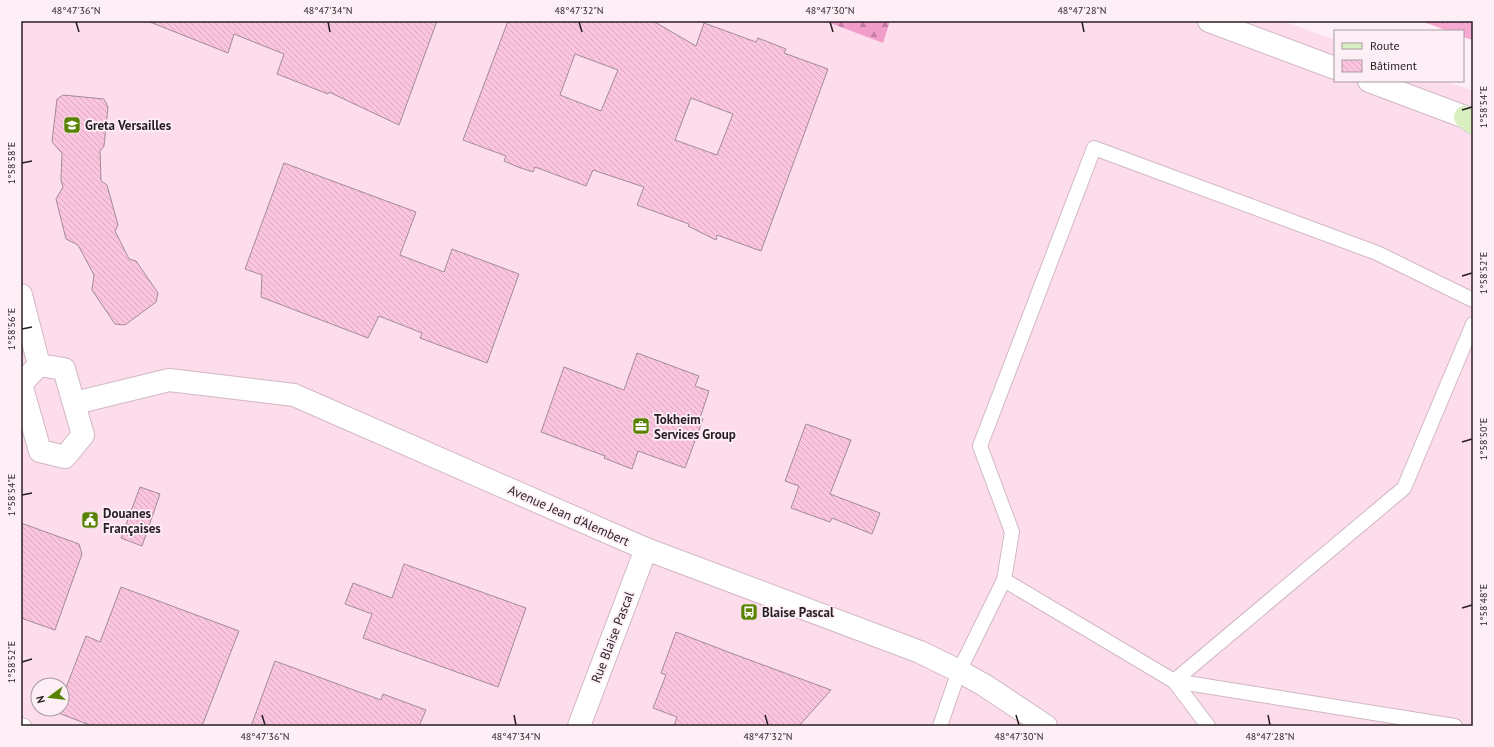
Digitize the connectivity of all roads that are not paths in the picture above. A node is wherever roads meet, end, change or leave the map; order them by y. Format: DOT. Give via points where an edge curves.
graph roads {
  1 [pos="1209,21"];
  2 [pos="1334,68"];
  3 [pos="1372,82"];
  4 [pos="1470,120"];
  5 [pos="21,295"];
  6 [pos="1473,300"];
  7 [pos="1473,324"];
  8 [pos="39,365"];
  9 [pos="75,403"];
  10 [pos="26,418"];
  11 [pos="646,549"];
  12 [pos="1004,580"];
  13 [pos="959,671"];
  14 [pos="1174,681"];
  15 [pos="21,725"];
  16 [pos="24,726"];
  17 [pos="579,726"];
  18 [pos="940,726"];
  19 [pos="1046,726"];
  20 [pos="1208,726"];
  21 [pos="1455,726"];
  1 -- 2 [label="street"];
  3 -- 4 [label="street"];
  5 -- 8 [label="street"];
  6 -- 12 [label="lane" via="1377,253 1094,148 980,446 1012,532"];
  7 -- 14 [label="lane" via="1404,488"];
  8 -- 9 [label="street" via="64,369"];
  8 -- 10 [label="street" via="21,384"];
  9 -- 10 [label="street" via="83,435 65,457 40,451"];
  9 -- 11 [label="street, Avenue Jean d'Alembert" via="169,380 294,395"];
  11 -- 13 [label="street, Avenue Jean d'Alembert" via="920,652"];
  11 -- 17 [label="street, Rue Blaise Pascal"];
  12 -- 13 [label="lane"];
  12 -- 14 [label="lane"];
  13 -- 18 [label="lane"];
  13 -- 19 [label="street, Avenue Jean d'Alembert"];
  14 -- 20 [label="lane"];
  14 -- 21 [label="lane"];
  15 -- 16 [label="lane"];
}
